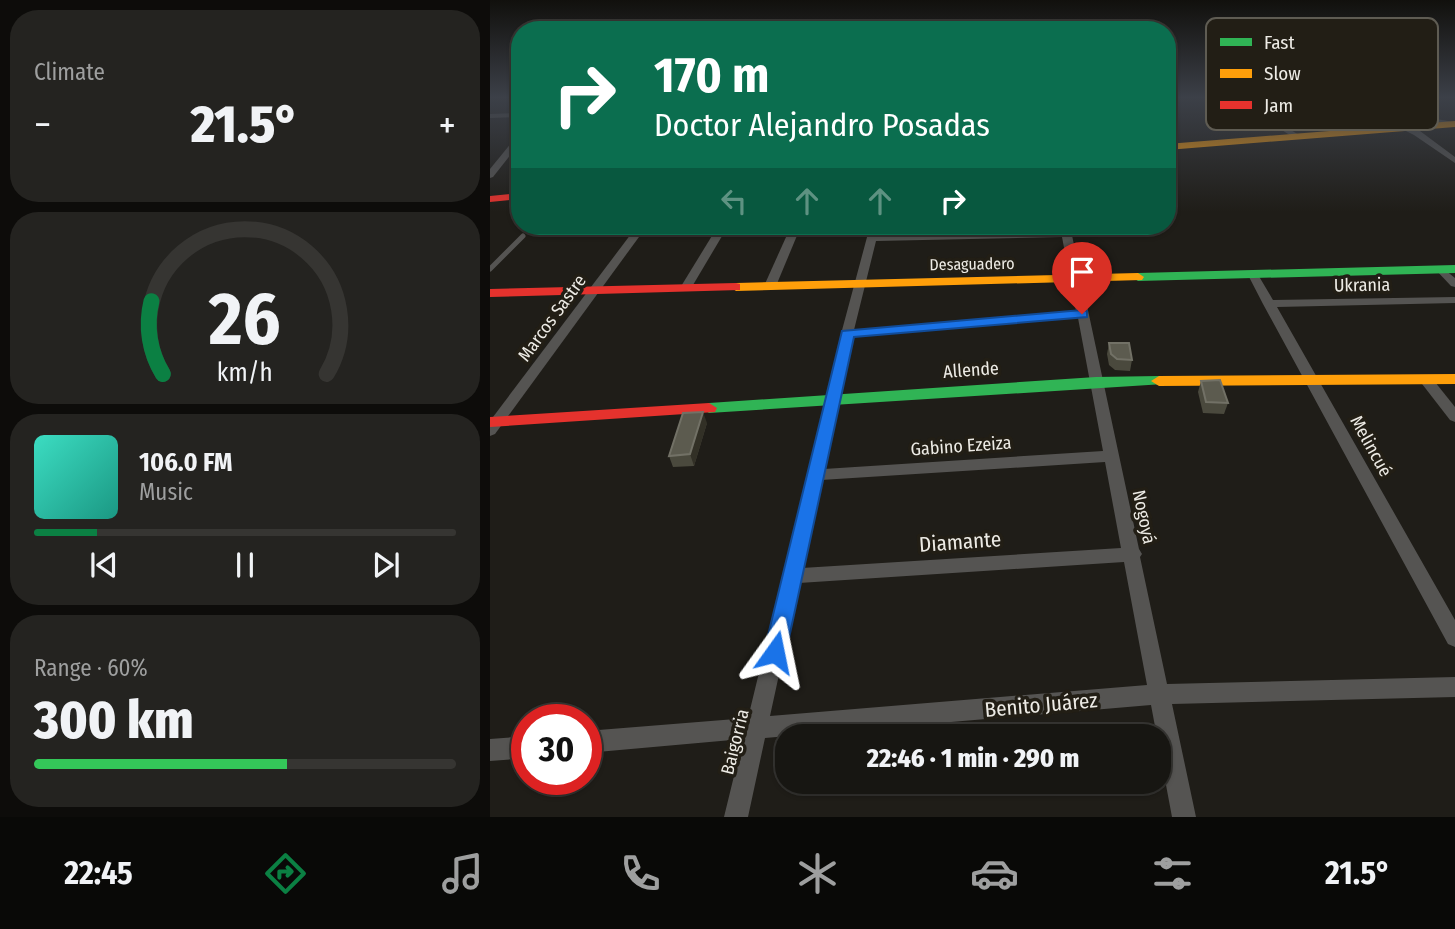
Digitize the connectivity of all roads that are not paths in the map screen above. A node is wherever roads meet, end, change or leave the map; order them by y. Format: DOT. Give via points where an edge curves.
graph roads {
  1 [pos="1293,135"];
  2 [pos="1319,135"];
  3 [pos="1417,135"];
  4 [pos="1296,137"];
  5 [pos="1176,144"];
  6 [pos="511,148"];
  7 [pos="508,152"];
  8 [pos="1455,161"];
  9 [pos="490,175"];
  10 [pos="511,198"];
  11 [pos="490,199"];
  12 [pos="635,235"];
  13 [pos="718,235"];
  14 [pos="792,235"];
  15 [pos="873,235"];
  16 [pos="1067,235"];
  17 [pos="523,236"];
  18 [pos="490,269"];
  19 [pos="1447,269"];
  20 [pos="1251,273"];
  21 [pos="1075,278"];
  22 [pos="860,284"];
  23 [pos="1455,285"];
  24 [pos="770,286"];
  25 [pos="686,288"];
  26 [pos="594,290"];
  27 [pos="490,293"];
  28 [pos="1455,300"];
  29 [pos="1269,304"];
  30 [pos="1082,314"];
  31 [pos="847,334"];
  32 [pos="1312,379"];
  33 [pos="1455,379"];
  34 [pos="1426,380"];
  35 [pos="1096,382"];
  36 [pos="832,398"];
  37 [pos="1455,417"];
  38 [pos="492,425"];
  39 [pos="1111,456"];
  40 [pos="814,475"];
  41 [pos="1133,554"];
  42 [pos="791,576"];
  43 [pos="1455,638"];
  44 [pos="1455,687"];
  45 [pos="1160,694"];
  46 [pos="758,729"];
  47 [pos="602,741"];
  48 [pos="511,748"];
  49 [pos="490,750"];
  50 [pos="736,817"];
  51 [pos="1184,817"];
  1 -- 4 [label="street"];
  2 -- 4 [label="street"];
  3 -- 8 [label="street"];
  4 -- 5 [label="street"];
  6 -- 7 [label="street"];
  7 -- 9 [label="street"];
  10 -- 11 [label="street"];
  12 -- 26 [label="street, Marcos Sastre"];
  13 -- 25 [label="street"];
  14 -- 24 [label="street"];
  15 -- 22 [label="street, Baigorria"];
  16 -- 21 [label="street, Nogoyá"];
  17 -- 18 [label="lane"];
  19 -- 20 [label="street, Desaguadero"];
  19 -- 23 [label="street"];
  20 -- 21 [label="street, Desaguadero"];
  20 -- 29 [label="street, Melincué"];
  21 -- 22 [label="street, Desaguadero"];
  21 -- 30 [label="street, Nogoyá"];
  22 -- 24 [label="street, Desaguadero"];
  22 -- 31 [label="street, Baigorria"];
  24 -- 25 [label="street, Desaguadero"];
  25 -- 26 [label="street, Desaguadero"];
  26 -- 27 [label="street, Desaguadero"];
  26 -- 38 [label="street, Marcos Sastre"];
  28 -- 29 [label="street, Ukrania"];
  29 -- 32 [label="street, Melincué"];
  30 -- 31 [label="street"];
  30 -- 35 [label="street, Nogoyá"];
  31 -- 36 [label="street, Baigorria"];
  32 -- 34 [label="street, Allende"];
  32 -- 35 [label="street, Allende"];
  32 -- 43 [label="street, Melincué"];
  33 -- 34 [label="street, Allende"];
  34 -- 37 [label="street"];
  35 -- 36 [label="street, Allende"];
  35 -- 39 [label="street, Nogoyá"];
  36 -- 38 [label="street, Allende"];
  36 -- 40 [label="street, Baigorria"];
  39 -- 40 [label="street, Gabino Ezeiza"];
  39 -- 41 [label="street, Nogoyá"];
  40 -- 42 [label="street, Baigorria"];
  41 -- 42 [label="street, Diamante"];
  41 -- 45 [label="street, Nogoyá"];
  42 -- 46 [label="street, Baigorria"];
  44 -- 45 [label="street, Benito Juárez"];
  45 -- 46 [label="street, Benito Juárez"];
  45 -- 51 [label="street, Nogoyá"];
  46 -- 47 [label="street, Benito Juárez"];
  46 -- 50 [label="street, Baigorria"];
  48 -- 49 [label="street"];
}
